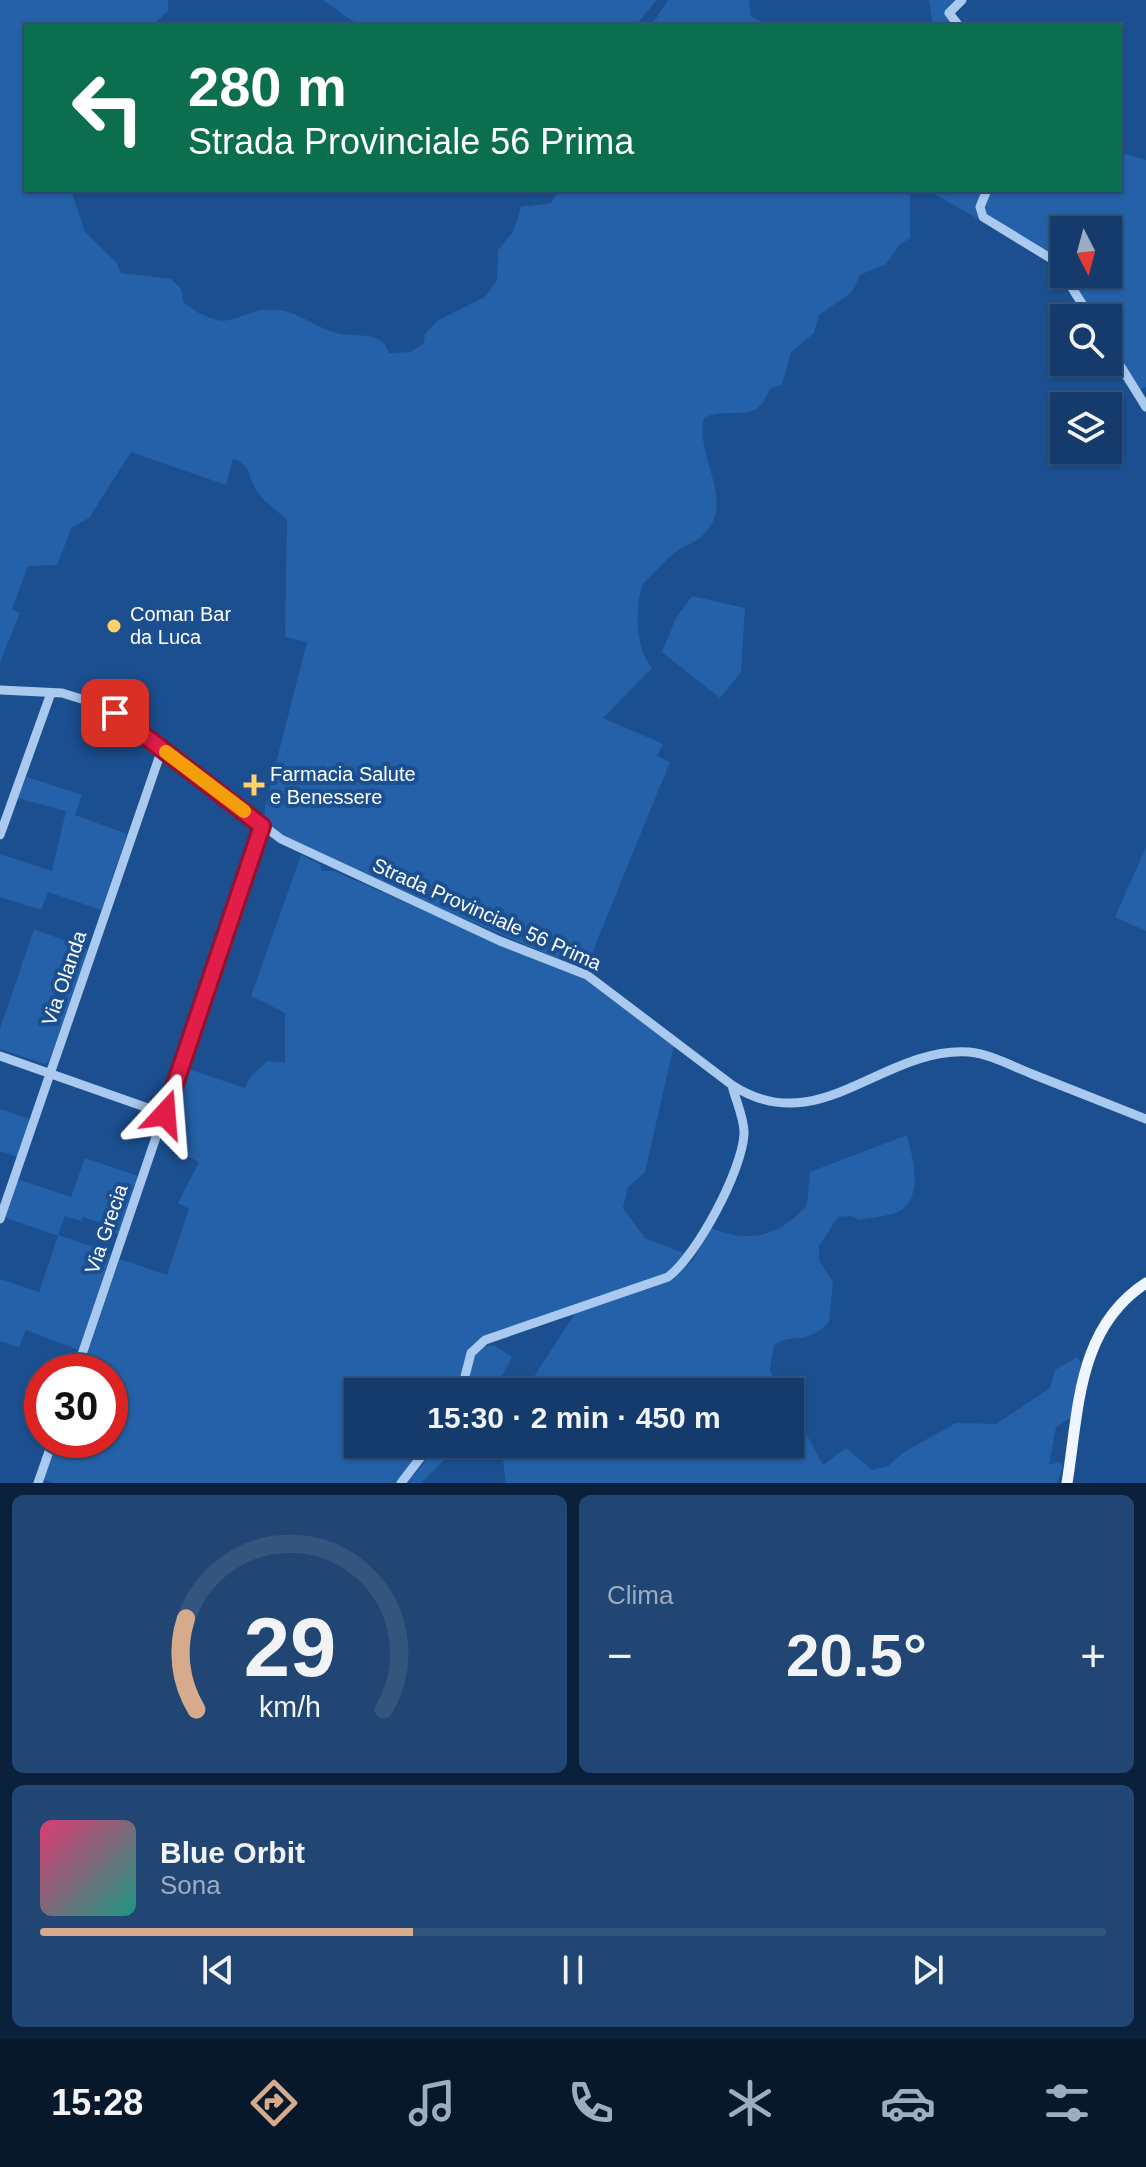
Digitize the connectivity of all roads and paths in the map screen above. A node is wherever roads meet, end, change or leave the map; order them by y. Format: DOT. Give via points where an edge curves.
graph roads {
  1 [pos="962,0"];
  2 [pos="957,24"];
  3 [pos="986,192"];
  4 [pos="1082,304"];
  5 [pos="1122,365"];
  6 [pos="1142,393"];
  7 [pos="1146,407"];
  8 [pos="0,690"];
  9 [pos="51,693"];
  10 [pos="162,749"];
  11 [pos="262,826"];
  12 [pos="0,835"];
  13 [pos="0,1056"];
  14 [pos="50,1073"];
  15 [pos="732,1085"];
  16 [pos="165,1114"];
  17 [pos="1146,1119"];
  18 [pos="0,1219"];
  19 [pos="1146,1283"];
  20 [pos="82,1354"];
  21 [pos="465,1378"];
  22 [pos="47,1458"];
  23 [pos="420,1458"];
  24 [pos="38,1483"];
  25 [pos="401,1483"];
  26 [pos="1067,1483"];
  1 -- 2 [label="street" via="949,13"];
  3 -- 4 [label="street" via="980,207 983,217 1055,261"];
  5 -- 6 [label="street"];
  6 -- 7 [label="street"];
  8 -- 9 [label="street, Strada Provinciale 56 Prima"];
  9 -- 10 [label="street, Strada Provinciale 56 Prima" via="104,706"];
  9 -- 12 [label="street"];
  10 -- 11 [label="street, Strada Provinciale 56 Prima"];
  10 -- 14 [label="street, Via Olanda"];
  11 -- 15 [label="street, Strada Provinciale 56 Prima" via="362,878 587,975"];
  11 -- 16 [label="street, Via Grecia"];
  13 -- 14 [label="street"];
  14 -- 16 [label="street"];
  14 -- 18 [label="street, Via Olanda"];
  15 -- 17 [label="street, Strada Provinciale 56 Prima" via="775,1105 806,1103 938,1054 971,1052"];
  15 -- 21 [label="street" via="744,1133 731,1175 684,1265 668,1277 485,1340 471,1353"];
  16 -- 20 [label="street, Via Grecia"];
  19 -- 26 [label="main road" via="1109,1316 1089,1352"];
  22 -- 24 [label="street"];
  23 -- 25 [label="street"];
}
